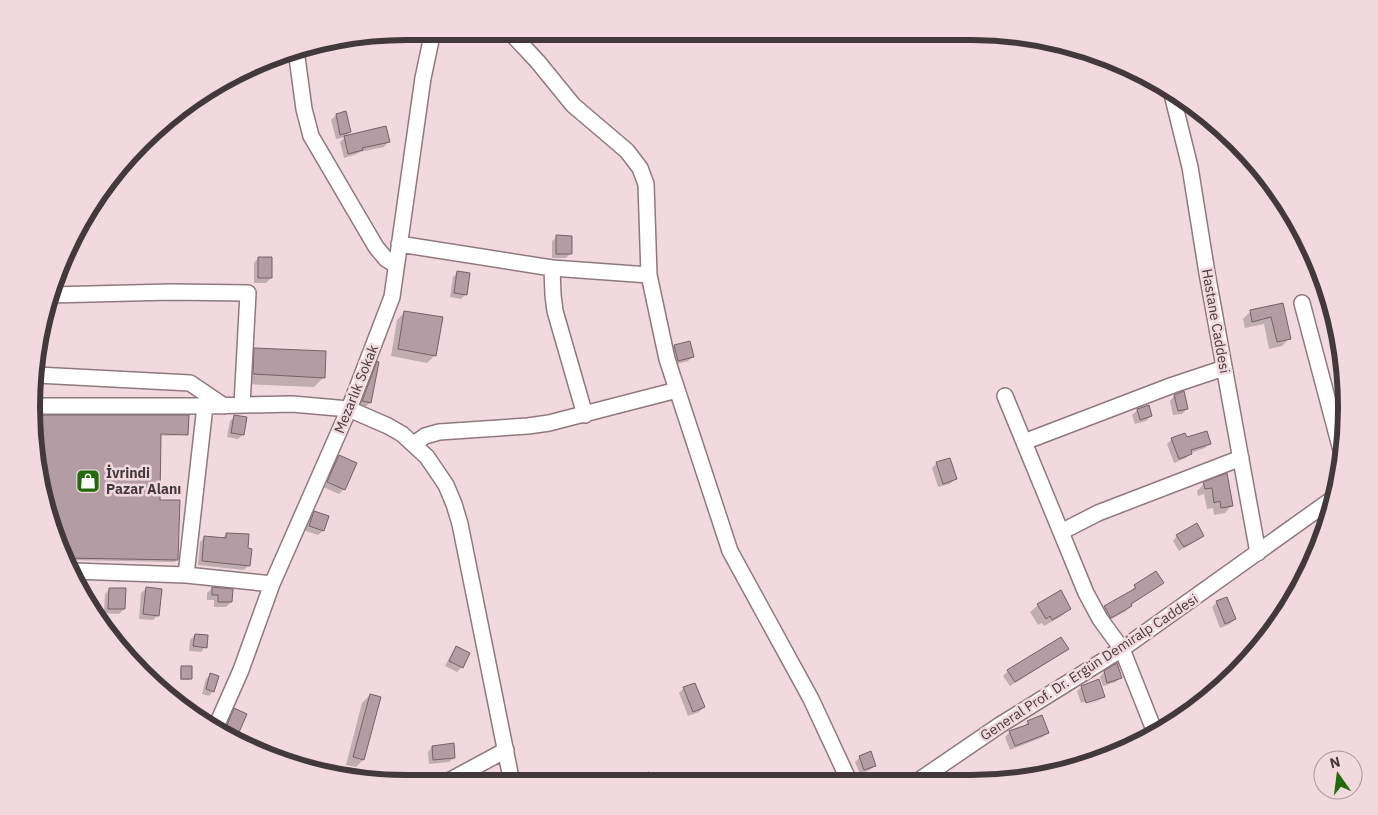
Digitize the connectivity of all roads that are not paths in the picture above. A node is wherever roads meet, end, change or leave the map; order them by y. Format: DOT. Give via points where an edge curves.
graph roads {
  1 [pos="431,40"];
  2 [pos="517,40"];
  3 [pos="297,58"];
  4 [pos="1174,101"];
  5 [pos="399,244"];
  6 [pos="396,265"];
  7 [pos="552,268"];
  8 [pos="649,275"];
  9 [pos="58,295"];
  10 [pos="1302,303"];
  11 [pos="1224,368"];
  12 [pos="42,375"];
  13 [pos="677,390"];
  14 [pos="1006,396"];
  15 [pos="40,406"];
  16 [pos="206,406"];
  17 [pos="224,406"];
  18 [pos="242,406"];
  19 [pos="349,409"];
  20 [pos="585,415"];
  21 [pos="1337,434"];
  22 [pos="1024,442"];
  23 [pos="414,444"];
  24 [pos="1241,458"];
  25 [pos="1325,505"];
  26 [pos="1061,532"];
  27 [pos="1258,553"];
  28 [pos="79,571"];
  29 [pos="186,575"];
  30 [pos="272,584"];
  31 [pos="1122,649"];
  32 [pos="218,722"];
  33 [pos="1153,727"];
  34 [pos="506,750"];
  35 [pos="460,775"];
  36 [pos="511,775"];
  37 [pos="846,775"];
  38 [pos="927,775"];
  1 -- 5 [label="street, Mezarlık Sokak"];
  2 -- 8 [label="street" via="573,105 627,151 640,168 646,184"];
  3 -- 6 [label="street" via="311,136 376,247"];
  4 -- 11 [label="street, Hastane Caddesi" via="1190,168"];
  5 -- 6 [label="street, Mezarlık Sokak"];
  5 -- 7 [label="street"];
  6 -- 19 [label="street, Mezarlık Sokak" via="392,297"];
  7 -- 8 [label="street"];
  7 -- 20 [label="street" via="555,311"];
  8 -- 13 [label="street"];
  9 -- 18 [label="street" via="248,293"];
  10 -- 21 [label="street"];
  11 -- 22 [label="street"];
  11 -- 24 [label="street, Hastane Caddesi"];
  12 -- 17 [label="street" via="190,383"];
  13 -- 20 [label="street"];
  13 -- 37 [label="street" via="730,551 811,699"];
  14 -- 22 [label="street"];
  15 -- 16 [label="street"];
  16 -- 17 [label="street"];
  16 -- 29 [label="street"];
  17 -- 18 [label="street"];
  18 -- 19 [label="street" via="292,404"];
  19 -- 23 [label="street" via="388,426"];
  19 -- 30 [label="street, Mezarlık Sokak"];
  20 -- 23 [label="street" via="528,426 440,432"];
  22 -- 26 [label="street"];
  23 -- 34 [label="street" via="438,471 454,504"];
  24 -- 26 [label="street" via="1098,513"];
  24 -- 27 [label="street, Hastane Caddesi"];
  25 -- 27 [label="street, General Prof. Dr. Ergün Demiralp Caddesi"];
  26 -- 31 [label="street" via="1093,606"];
  27 -- 31 [label="street, General Prof. Dr. Ergün Demiralp Caddesi"];
  28 -- 29 [label="street"];
  29 -- 30 [label="street"];
  30 -- 32 [label="street, Mezarlık Sokak"];
  31 -- 33 [label="street"];
  31 -- 38 [label="street, General Prof. Dr. Ergün Demiralp Caddesi"];
  34 -- 35 [label="street"];
  34 -- 36 [label="street"];
}
